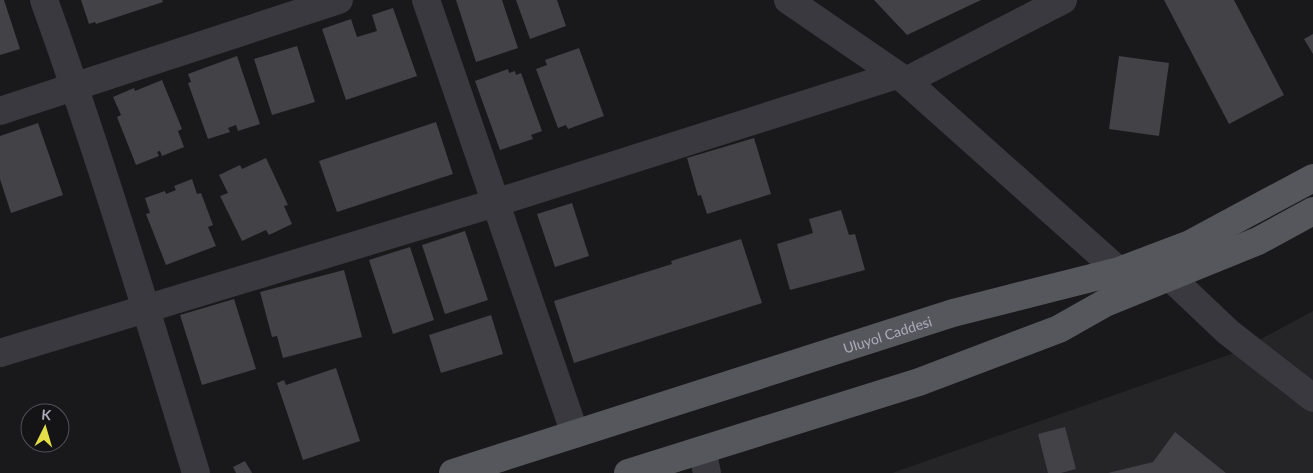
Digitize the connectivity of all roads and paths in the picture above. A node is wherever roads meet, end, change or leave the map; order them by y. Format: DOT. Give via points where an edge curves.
graph roads {
  1 [pos="44,0"];
  2 [pos="339,0"];
  3 [pos="426,0"];
  4 [pos="788,0"];
  5 [pos="1063,0"];
  6 [pos="901,78"];
  7 [pos="75,86"];
  8 [pos="0,111"];
  9 [pos="1313,178"];
  10 [pos="495,204"];
  11 [pos="1313,211"];
  12 [pos="1119,271"];
  13 [pos="1170,277"];
  14 [pos="146,308"];
  15 [pos="0,353"];
  16 [pos="1313,398"];
  17 [pos="575,434"];
  18 [pos="704,462"];
  19 [pos="196,473"];
  20 [pos="453,473"];
  21 [pos="628,473"];
  1 -- 7 [label="street"];
  2 -- 7 [label="street"];
  3 -- 10 [label="street"];
  4 -- 6 [label="street"];
  5 -- 6 [label="street"];
  6 -- 10 [label="street"];
  6 -- 12 [label="street"];
  7 -- 8 [label="street"];
  7 -- 14 [label="street"];
  9 -- 12 [label="main road, Uluyol Caddesi" via="1190,244"];
  10 -- 14 [label="street"];
  10 -- 17 [label="street"];
  11 -- 13 [label="main road" via="1258,241"];
  12 -- 13 [label="street"];
  12 -- 17 [label="main road, Uluyol Caddesi" via="953,313"];
  13 -- 16 [label="street" via="1228,332"];
  13 -- 18 [label="main road" via="1105,303 1059,329"];
  14 -- 15 [label="street"];
  14 -- 19 [label="street"];
  17 -- 20 [label="main road, Uluyol Caddesi"];
  18 -- 21 [label="main road"];
}
